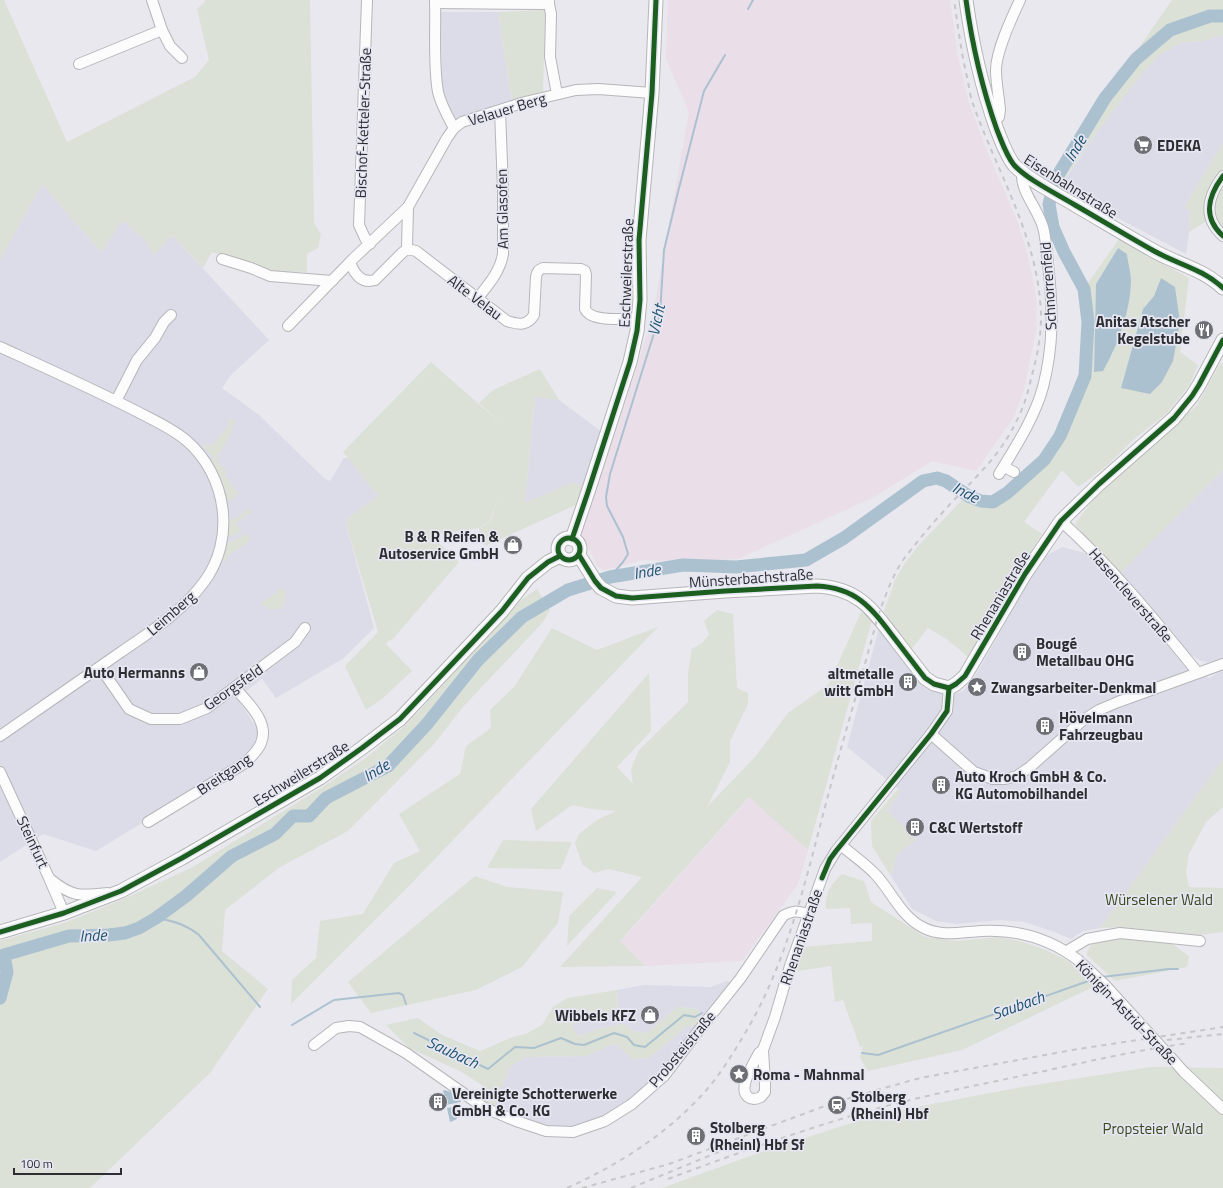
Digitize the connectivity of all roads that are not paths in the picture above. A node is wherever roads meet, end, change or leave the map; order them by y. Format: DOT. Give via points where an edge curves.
graph roads {
  1 [pos="152,0"];
  2 [pos="367,0"];
  3 [pos="656,0"];
  4 [pos="966,0"];
  5 [pos="1020,0"];
  6 [pos="435,2"];
  7 [pos="549,2"];
  8 [pos="162,30"];
  9 [pos="182,58"];
  10 [pos="79,64"];
  11 [pos="652,93"];
  12 [pos="557,94"];
  13 [pos="500,111"];
  14 [pos="994,121"];
  15 [pos="454,128"];
  16 [pos="1022,172"];
  17 [pos="1223,176"];
  18 [pos="408,207"];
  19 [pos="1223,236"];
  20 [pos="370,244"];
  21 [pos="407,249"];
  22 [pos="222,259"];
  23 [pos="350,263"];
  24 [pos="332,281"];
  25 [pos="1223,288"];
  26 [pos="477,299"];
  27 [pos="171,315"];
  28 [pos="638,319"];
  29 [pos="288,326"];
  30 [pos="1221,346"];
  31 [pos="0,347"];
  32 [pos="116,401"];
  33 [pos="1014,472"];
  34 [pos="1061,521"];
  35 [pos="572,539"];
  36 [pos="579,555"];
  37 [pos="560,556"];
  38 [pos="305,628"];
  39 [pos="1223,664"];
  40 [pos="100,667"];
  41 [pos="1198,673"];
  42 [pos="235,688"];
  43 [pos="949,688"];
  44 [pos="931,734"];
  45 [pos="0,736"];
  46 [pos="0,772"];
  47 [pos="148,822"];
  48 [pos="841,845"];
  49 [pos="49,878"];
  50 [pos="121,891"];
  51 [pos="64,913"];
  52 [pos="808,914"];
  53 [pos="0,932"];
  54 [pos="1200,941"];
  55 [pos="1067,951"];
  56 [pos="314,1045"];
  57 [pos="763,1050"];
  58 [pos="1223,1109"];
  1 -- 8 [label="street"];
  2 -- 20 [label="street, Bischof-Ketteler-Straße" via="359,225"];
  3 -- 11 [label="main road, Eschweilerstraße"];
  4 -- 14 [label="main road, Eisenbahnstraße" via="978,65"];
  5 -- 14 [label="street" via="996,62 1000,110 999,117"];
  6 -- 7 [label="street"];
  6 -- 15 [label="street" via="438,93"];
  7 -- 12 [label="street" via="550,56"];
  8 -- 9 [label="street" via="170,46"];
  8 -- 10 [label="street"];
  11 -- 12 [label="street, Velauer Berg" via="598,89"];
  11 -- 28 [label="main road, Eschweilerstraße" via="640,228"];
  12 -- 13 [label="street, Velauer Berg"];
  13 -- 15 [label="street, Velauer Berg" via="462,122"];
  13 -- 26 [label="street, Am Glasofen" via="503,254 498,271"];
  14 -- 16 [label="main road, Eisenbahnstraße" via="1004,149"];
  15 -- 18 [label="street, Velauer Berg"];
  16 -- 25 [label="main road, Eisenbahnstraße" via="1155,252 1203,273"];
  16 -- 33 [label="street, Schnorrenfeld" via="1024,187 1040,216 1045,232 1053,319 1052,344 1042,388 1030,420 1001,470"];
  17 -- 19 [label="street" via="1214,188 1209,204 1212,222"];
  18 -- 20 [label="street, Velauer Berg"];
  18 -- 21 [label="street, Velauer Berg"];
  20 -- 23 [label="street, Velauer Berg"];
  21 -- 23 [label="street" via="371,282 356,275"];
  21 -- 26 [label="street, Alte Velau" via="416,251"];
  22 -- 24 [label="street" via="270,276"];
  23 -- 24 [label="street, Velauer Berg"];
  24 -- 29 [label="street, Velauer Berg"];
  26 -- 28 [label="street, Alte Velau" via="507,322 527,323 534,316 536,277 540,269 581,269 586,275 586,312 593,317"];
  27 -- 32 [label="street" via="137,360"];
  28 -- 35 [label="main road, Eschweilerstraße" via="630,362"];
  30 -- 34 [label="main road, Rhenaniastraße" via="1192,396 1174,418"];
  31 -- 32 [label="street, Leimberg"];
  32 -- 40 [label="street, Leimberg" via="176,432 195,448 209,466 216,482 222,501 224,527 216,561 204,582 187,602"];
  34 -- 41 [label="street, Hasencleverstraße" via="1107,565"];
  34 -- 43 [label="main road, Rhenaniastraße" via="1024,574 965,676"];
  35 -- 36 [label="main road" via="579,544"];
  35 -- 37 [label="main road" via="561,542 558,548"];
  36 -- 37 [label="main road" via="569,561"];
  36 -- 43 [label="main road, Münsterbachstraße" via="601,588 616,596 632,598 817,586 842,589 864,602 878,616 925,678 934,684"];
  37 -- 50 [label="main road, Eschweilerstraße" via="528,578 502,611 400,719 320,778"];
  38 -- 42 [label="street, Georgsfeld" via="295,642"];
  39 -- 41 [label="street"];
  40 -- 42 [label="street, Georgsfeld" via="129,709 151,719 180,719 207,708"];
  40 -- 45 [label="street, Leimberg"];
  41 -- 44 [label="street" via="1099,710 1082,721 1030,767 1017,776 1005,779 993,779 974,772"];
  42 -- 47 [label="street, Breitgang" via="255,711 263,730 261,742 255,753 245,762"];
  43 -- 44 [label="street, Rhenaniastraße" via="947,711"];
  44 -- 48 [label="street, Rhenaniastraße"];
  46 -- 49 [label="street, Steinfurt"];
  48 -- 52 [label="street, Rhenaniastraße" via="830,859"];
  48 -- 55 [label="street, Königin-Astrid-Straße" via="886,886 903,913 925,928 957,934 1000,930 1023,933"];
  49 -- 50 [label="street" via="73,894"];
  49 -- 51 [label="street, Steinfurt"];
  50 -- 51 [label="main road, Eschweilerstraße"];
  51 -- 53 [label="main road, Eschweilerstraße"];
  52 -- 56 [label="street, Probsteistraße" via="797,911 783,916 740,979 664,1076 632,1104 606,1121 573,1132 546,1131 483,1107 406,1053 360,1027 336,1028"];
  52 -- 57 [label="street, Rhenaniastraße"];
  54 -- 55 [label="street" via="1120,933 1087,939"];
  55 -- 58 [label="street, Königin-Astrid-Straße, bridge" via="1106,986 1184,1072"];
}
